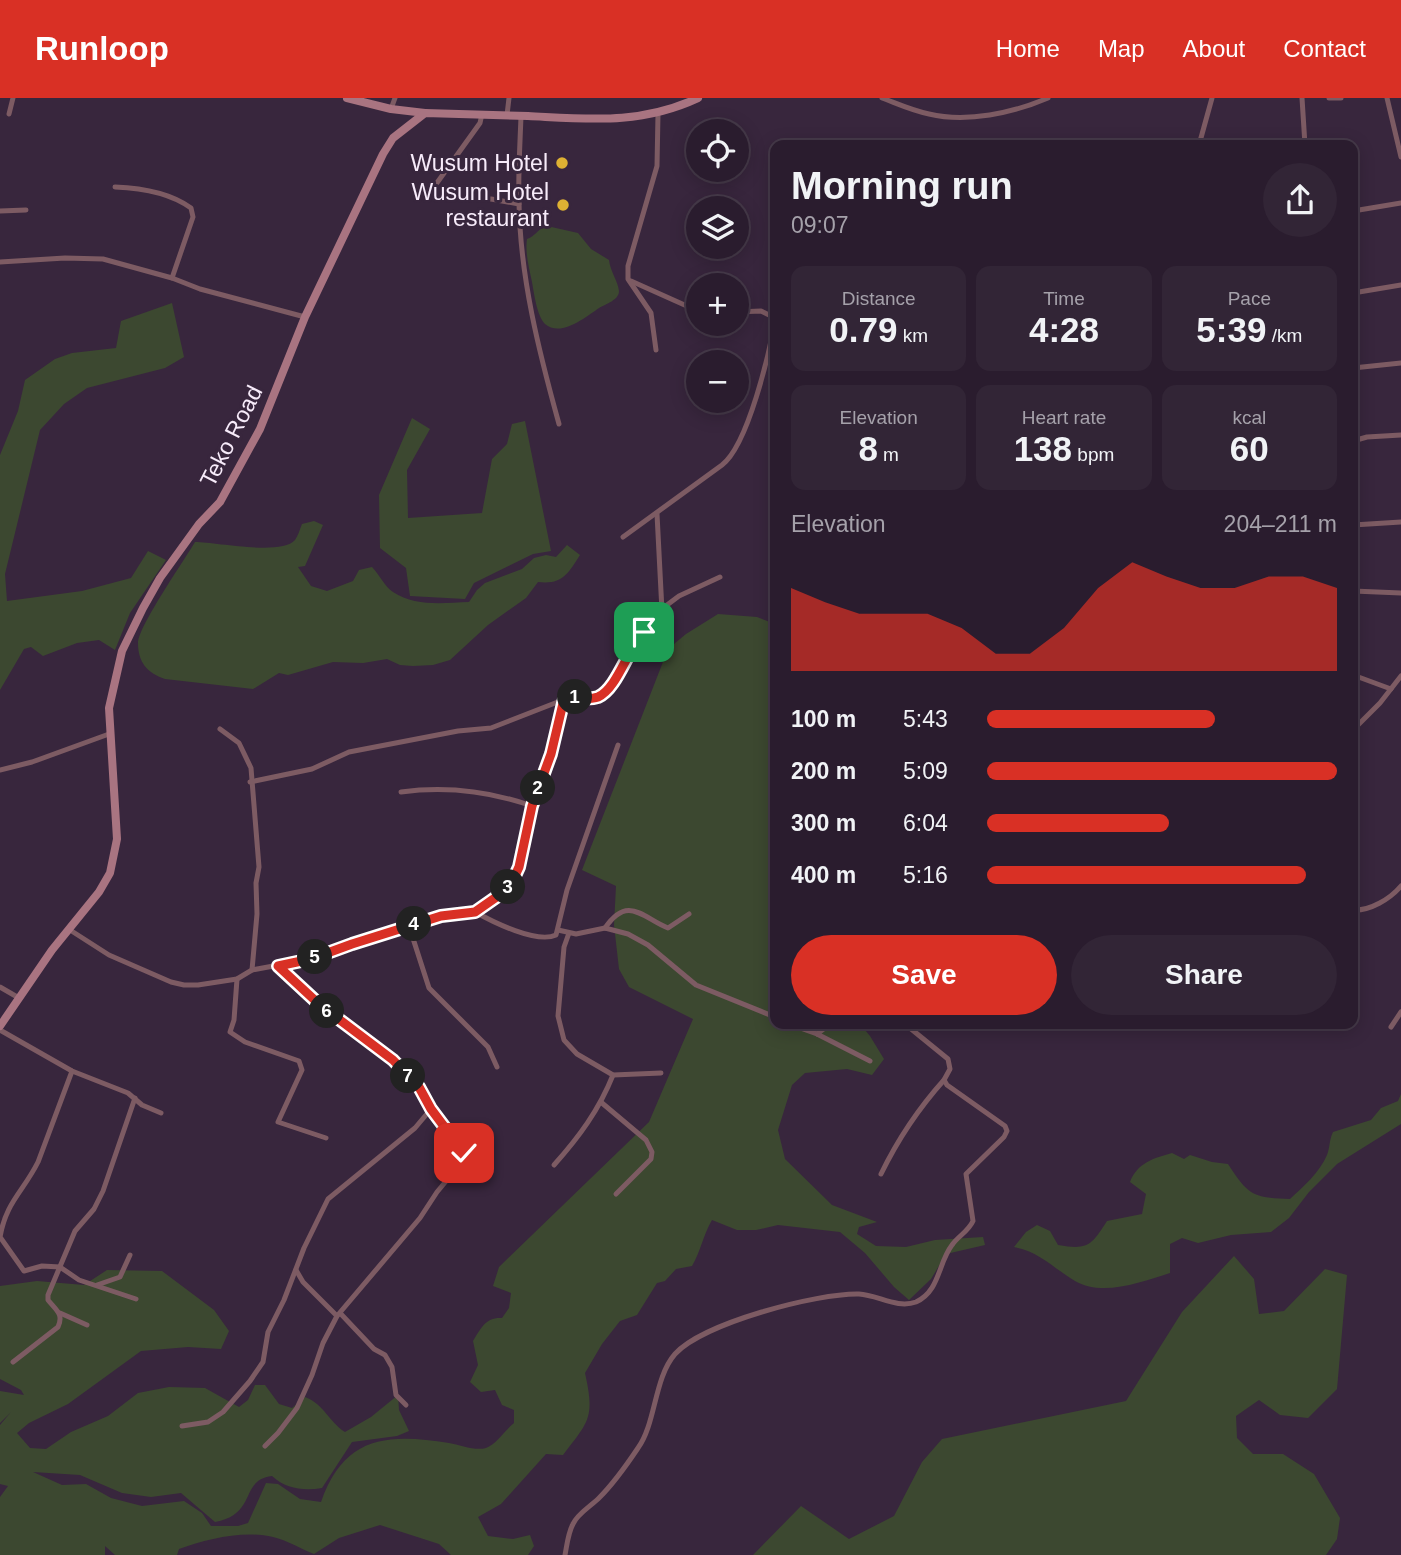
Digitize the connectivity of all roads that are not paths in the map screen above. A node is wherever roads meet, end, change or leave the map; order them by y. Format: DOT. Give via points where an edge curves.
graph roads {
  1 [pos="13,98"];
  2 [pos="347,98"];
  3 [pos="395,98"];
  4 [pos="509,98"];
  5 [pos="698,98"];
  6 [pos="882,98"];
  7 [pos="1048,98"];
  8 [pos="1212,98"];
  9 [pos="1302,98"];
  10 [pos="1329,98"];
  11 [pos="1341,98"];
  12 [pos="1387,98"];
  13 [pos="391,109"];
  14 [pos="425,113"];
  15 [pos="9,114"];
  16 [pos="482,114"];
  17 [pos="658,114"];
  18 [pos="507,115"];
  19 [pos="521,116"];
  20 [pos="1200,140"];
  21 [pos="1305,140"];
  22 [pos="1401,157"];
  23 [pos="115,187"];
  24 [pos="434,187"];
  25 [pos="472,198"];
  26 [pos="1401,203"];
  27 [pos="519,204"];
  28 [pos="26,210"];
  29 [pos="1358,210"];
  30 [pos="0,211"];
  31 [pos="0,262"];
  32 [pos="172,278"];
  33 [pos="628,279"];
  34 [pos="1401,285"];
  35 [pos="1358,292"];
  36 [pos="686,306"];
  37 [pos="749,312"];
  38 [pos="770,316"];
  39 [pos="305,317"];
  40 [pos="770,337"];
  41 [pos="656,350"];
  42 [pos="1401,363"];
  43 [pos="1358,367"];
  44 [pos="559,424"];
  45 [pos="1401,435"];
  46 [pos="1358,440"];
  47 [pos="657,514"];
  48 [pos="1401,522"];
  49 [pos="1358,525"];
  50 [pos="623,537"];
  51 [pos="720,577"];
  52 [pos="1358,591"];
  53 [pos="1401,593"];
  54 [pos="662,611"];
  55 [pos="1401,676"];
  56 [pos="1358,677"];
  57 [pos="1391,690"];
  58 [pos="564,699"];
  59 [pos="1358,725"];
  60 [pos="220,729"];
  61 [pos="108,734"];
  62 [pos="618,745"];
  63 [pos="0,770"];
  64 [pos="250,782"];
  65 [pos="401,792"];
  66 [pos="532,806"];
  67 [pos="1401,888"];
  68 [pos="1358,910"];
  69 [pos="475,912"];
  70 [pos="689,914"];
  71 [pos="409,926"];
  72 [pos="605,928"];
  73 [pos="70,930"];
  74 [pos="558,930"];
  75 [pos="569,933"];
  76 [pos="278,966"];
  77 [pos="252,970"];
  78 [pos="237,979"];
  79 [pos="0,987"];
  80 [pos="19,998"];
  81 [pos="1401,1012"];
  82 [pos="770,1015"];
  83 [pos="1391,1027"];
  84 [pos="0,1028"];
  85 [pos="803,1029"];
  86 [pos="824,1029"];
  87 [pos="911,1029"];
  88 [pos="817,1034"];
  89 [pos="870,1061"];
  90 [pos="497,1067"];
  91 [pos="72,1071"];
  92 [pos="661,1073"];
  93 [pos="613,1075"];
  94 [pos="944,1080"];
  95 [pos="135,1098"];
  96 [pos="602,1103"];
  97 [pos="431,1109"];
  98 [pos="161,1113"];
  99 [pos="327,1138"];
  100 [pos="554,1165"];
  101 [pos="881,1174"];
  102 [pos="616,1194"];
  103 [pos="130,1255"];
  104 [pos="60,1267"];
  105 [pos="296,1270"];
  106 [pos="97,1285"];
  107 [pos="136,1299"];
  108 [pos="60,1314"];
  109 [pos="339,1314"];
  110 [pos="87,1325"];
  111 [pos="13,1362"];
  112 [pos="406,1405"];
  113 [pos="182,1426"];
  114 [pos="265,1446"];
  115 [pos="565,1555"];
  1 -- 15 [label="street"];
  2 -- 13 [label="street"];
  3 -- 13 [label="street"];
  4 -- 18 [label="street"];
  5 -- 17 [label="street"];
  6 -- 7 [label="street" via="950,118 1019,109"];
  8 -- 20 [label="street"];
  9 -- 21 [label="street"];
  10 -- 11 [label="street"];
  12 -- 22 [label="street"];
  13 -- 14 [label="street"];
  14 -- 16 [label="street"];
  14 -- 39 [label="street, Teko Road" via="393,138 383,154"];
  16 -- 18 [label="street"];
  16 -- 24 [label="street"];
  17 -- 19 [label="street" via="595,119"];
  17 -- 33 [label="street" via="657,166"];
  18 -- 19 [label="street"];
  19 -- 27 [label="street"];
  23 -- 32 [label="street" via="146,188 191,208 193,218"];
  25 -- 27 [label="street"];
  26 -- 29 [label="street"];
  27 -- 44 [label="street" via="530,305"];
  28 -- 30 [label="street"];
  31 -- 32 [label="street" via="103,260"];
  32 -- 39 [label="street"];
  33 -- 36 [label="street"];
  33 -- 41 [label="street" via="650,313"];
  34 -- 35 [label="street"];
  37 -- 38 [label="street"];
  39 -- 61 [label="street, Teko Road" via="248,451 220,502 160,578 122,651 108,708"];
  40 -- 47 [label="street" via="735,452"];
  42 -- 43 [label="street"];
  45 -- 46 [label="street"];
  47 -- 50 [label="street"];
  47 -- 54 [label="street"];
  48 -- 49 [label="street"];
  51 -- 54 [label="street" via="679,596"];
  52 -- 53 [label="street"];
  54 -- 58 [label="street" via="635,641 606,691 594,698"];
  55 -- 57 [label="street"];
  56 -- 57 [label="street"];
  57 -- 59 [label="street"];
  58 -- 64 [label="street" via="491,727 349,752 312,769"];
  58 -- 66 [label="street"];
  60 -- 64 [label="street" via="239,743 251,768"];
  61 -- 63 [label="street"];
  61 -- 73 [label="street, Teko Road" via="115,857 99,892"];
  62 -- 74 [label="street" via="567,890"];
  64 -- 77 [label="street" via="259,867"];
  65 -- 66 [label="street" via="494,793"];
  66 -- 69 [label="street" via="512,882"];
  67 -- 68 [label="street" via="1366,910"];
  69 -- 71 [label="street"];
  69 -- 74 [label="street" via="524,933 552,937"];
  70 -- 72 [label="street" via="668,928 636,911 622,912"];
  71 -- 76 [label="street"];
  71 -- 90 [label="street" via="429,988 488,1047"];
  72 -- 75 [label="street"];
  72 -- 82 [label="street" via="648,945 696,985"];
  73 -- 78 [label="street" via="109,955 172,982 198,985"];
  73 -- 80 [label="street, Teko Road"];
  74 -- 75 [label="street"];
  75 -- 93 [label="street" via="558,1016 561,1032 570,1049"];
  76 -- 77 [label="street"];
  76 -- 97 [label="street" via="320,1005 393,1060 419,1087"];
  77 -- 78 [label="street"];
  78 -- 99 [label="street" via="230,1032 299,1061 301,1066 279,1124"];
  79 -- 80 [label="street"];
  80 -- 84 [label="street, Teko Road"];
  81 -- 83 [label="street"];
  84 -- 91 [label="street"];
  85 -- 88 [label="street"];
  86 -- 88 [label="street"];
  87 -- 94 [label="street" via="948,1059 950,1069"];
  88 -- 89 [label="street"];
  91 -- 95 [label="street"];
  91 -- 104 [label="street" via="38,1162 10,1202 1,1237 24,1271"];
  92 -- 93 [label="street"];
  93 -- 96 [label="street"];
  94 -- 101 [label="street" via="921,1105"];
  94 -- 115 [label="street" via="1007,1131 966,1174 972,1221 952,1245 930,1291 905,1304 863,1294 825,1296 718,1326 684,1346 673,1356 664,1376 643,1442 620,1476 573,1522"];
  95 -- 98 [label="street"];
  95 -- 104 [label="street" via="103,1191 75,1231"];
  96 -- 100 [label="street"];
  96 -- 102 [label="street" via="646,1140 652,1152 651,1159"];
  97 -- 105 [label="street" via="415,1128 328,1199"];
  97 -- 109 [label="street" via="464,1153 462,1162 421,1219"];
  103 -- 106 [label="street" via="120,1277"];
  104 -- 106 [label="street"];
  104 -- 108 [label="street" via="48,1300"];
  105 -- 109 [label="street"];
  105 -- 113 [label="street" via="268,1332 262,1362 250,1381 208,1422"];
  106 -- 107 [label="street"];
  108 -- 110 [label="street"];
  108 -- 111 [label="street" via="58,1327"];
  109 -- 112 [label="street" via="384,1356 392,1367 396,1395"];
  109 -- 114 [label="street" via="297,1408"];
}
